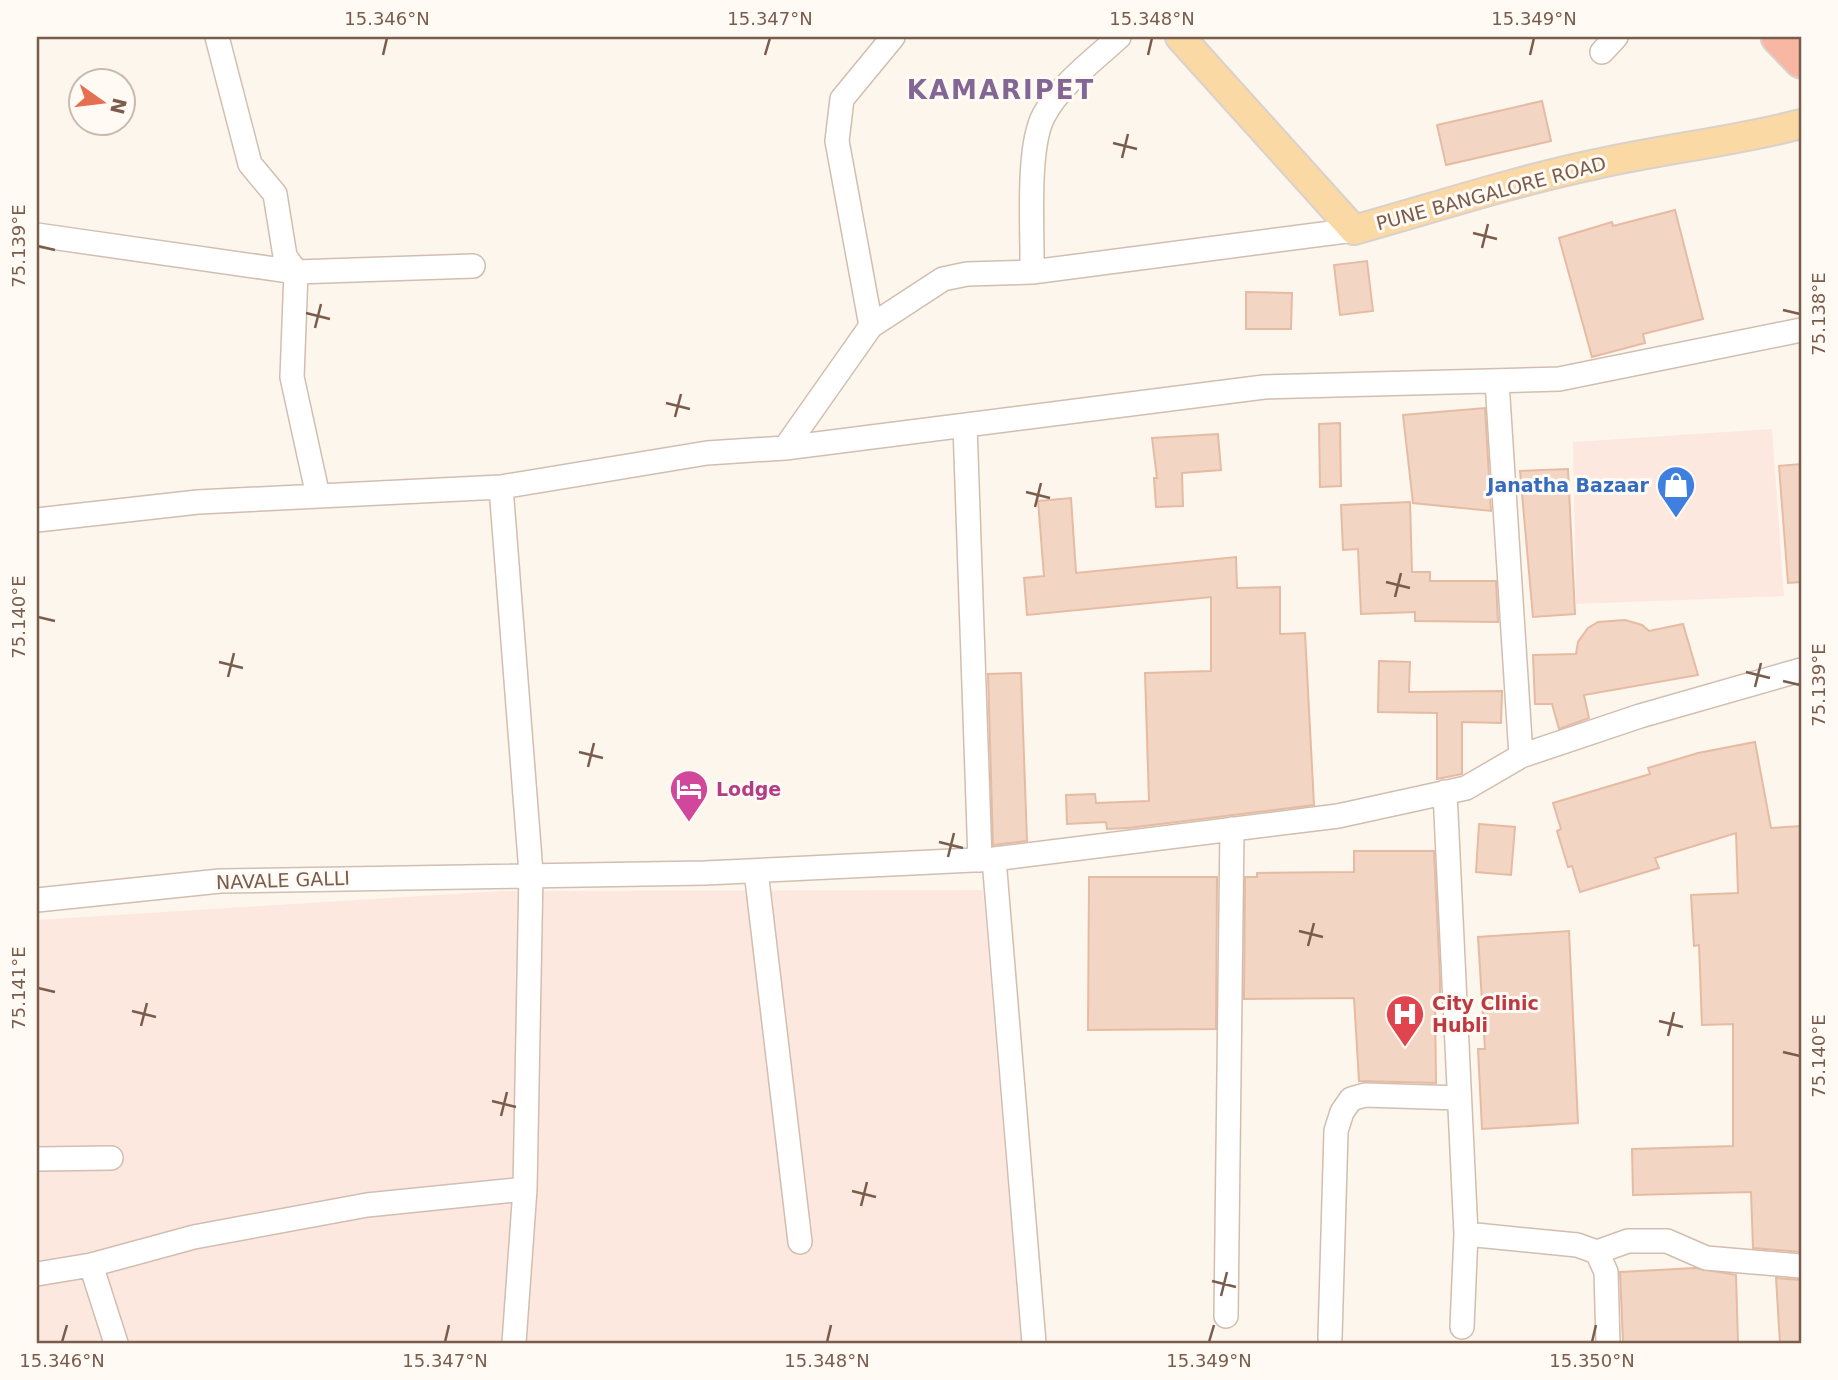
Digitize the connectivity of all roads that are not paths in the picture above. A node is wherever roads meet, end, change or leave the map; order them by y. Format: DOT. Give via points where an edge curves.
graph roads {
  1 [pos="217,37"];
  2 [pos="893,37"];
  3 [pos="1119,37"];
  4 [pos="1180,37"];
  5 [pos="1778,37"];
  6 [pos="1801,61"];
  7 [pos="1801,124"];
  8 [pos="1354,230"];
  9 [pos="37,236"];
  10 [pos="473,266"];
  11 [pos="296,272"];
  12 [pos="1032,272"];
  13 [pos="871,326"];
  14 [pos="1801,330"];
  15 [pos="1497,382"];
  16 [pos="965,425"];
  17 [pos="785,448"];
  18 [pos="501,487"];
  19 [pos="318,496"];
  20 [pos="37,520"];
  21 [pos="1801,670"];
  22 [pos="1521,756"];
  23 [pos="1445,792"];
  24 [pos="1232,829"];
  25 [pos="987,860"];
  26 [pos="756,871"];
  27 [pos="531,873"];
  28 [pos="37,900"];
  29 [pos="1459,1098"];
  30 [pos="111,1158"];
  31 [pos="37,1159"];
  32 [pos="525,1189"];
  33 [pos="1466,1234"];
  34 [pos="800,1242"];
  35 [pos="1597,1252"];
  36 [pos="91,1265"];
  37 [pos="1801,1266"];
  38 [pos="37,1275"];
  39 [pos="1226,1316"];
  40 [pos="1462,1327"];
  41 [pos="1330,1338"];
  42 [pos="116,1343"];
  43 [pos="514,1343"];
  44 [pos="1034,1343"];
  45 [pos="1608,1343"];
  1 -- 11 [label="street" via="250,163 275,194 285,256"];
  2 -- 13 [label="street" via="842,100 837,141"];
  3 -- 12 [label="street" via="1059,94 1035,139"];
  4 -- 8 [label="main road, PUNE BANGALORE ROAD"];
  5 -- 6 [label="highway"];
  7 -- 8 [label="main road, PUNE BANGALORE ROAD" via="1743,139 1590,165"];
  8 -- 12 [label="street"];
  9 -- 11 [label="street"];
  10 -- 11 [label="street"];
  11 -- 19 [label="street" via="292,377"];
  12 -- 13 [label="street" via="943,279"];
  13 -- 17 [label="street"];
  14 -- 15 [label="street" via="1559,379"];
  15 -- 16 [label="street" via="1264,387"];
  15 -- 22 [label="street"];
  16 -- 17 [label="street"];
  16 -- 25 [label="street"];
  17 -- 18 [label="street" via="707,453"];
  18 -- 19 [label="street"];
  18 -- 27 [label="street"];
  19 -- 20 [label="street" via="198,502"];
  21 -- 22 [label="street, NAVALE GALLI"];
  22 -- 23 [label="street, NAVALE GALLI" via="1466,788"];
  23 -- 24 [label="street, NAVALE GALLI" via="1338,816"];
  23 -- 29 [label="street"];
  24 -- 25 [label="street, NAVALE GALLI"];
  24 -- 39 [label="street"];
  25 -- 26 [label="street, NAVALE GALLI"];
  25 -- 44 [label="street"];
  26 -- 27 [label="street, NAVALE GALLI"];
  26 -- 34 [label="street"];
  27 -- 28 [label="street, NAVALE GALLI" via="220,881"];
  27 -- 32 [label="street"];
  29 -- 33 [label="street"];
  29 -- 41 [label="street" via="1365,1095 1351,1099 1342,1112 1333,1166"];
  30 -- 31 [label="street"];
  32 -- 36 [label="street" via="366,1205 194,1237"];
  32 -- 43 [label="street"];
  33 -- 35 [label="street" via="1577,1245"];
  33 -- 40 [label="street"];
  35 -- 37 [label="street" via="1628,1241 1667,1241 1706,1258"];
  35 -- 45 [label="street" via="1606,1272"];
  36 -- 38 [label="street"];
  36 -- 42 [label="street"];
}
